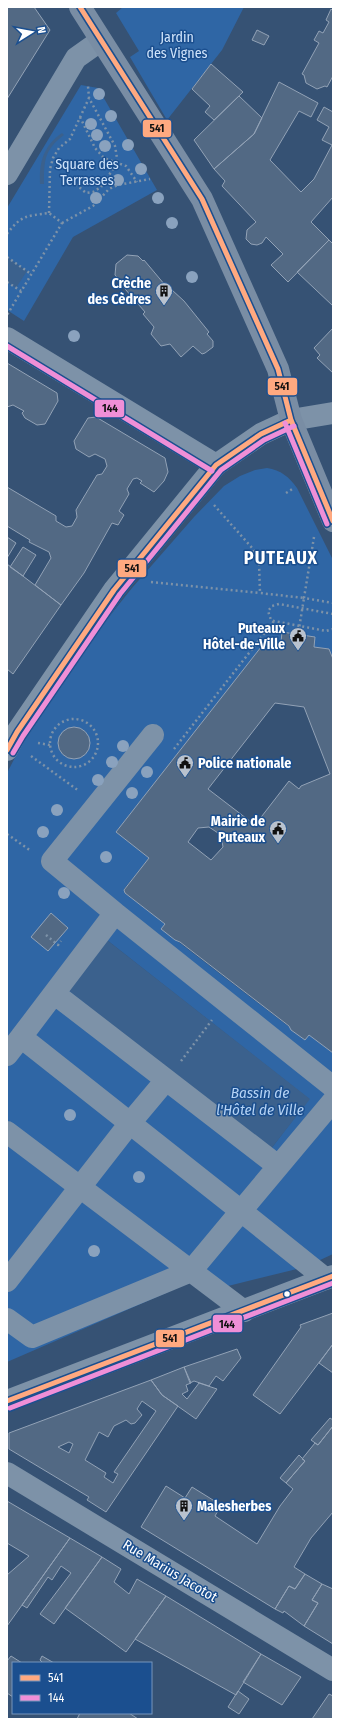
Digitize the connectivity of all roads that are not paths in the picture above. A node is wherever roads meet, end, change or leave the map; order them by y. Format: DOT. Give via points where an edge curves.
graph roads {
  1 [pos="80,7"];
  2 [pos="100,41"];
  3 [pos="7,174"];
  4 [pos="7,338"];
  5 [pos="333,414"];
  6 [pos="291,420"];
  7 [pos="216,465"];
  8 [pos="333,521"];
  9 [pos="153,735"];
  10 [pos="17,752"];
  11 [pos="115,913"];
  12 [pos="55,994"];
  13 [pos="21,1037"];
  14 [pos="7,1055"];
  15 [pos="166,1080"];
  16 [pos="333,1087"];
  17 [pos="333,1101"];
  18 [pos="130,1123"];
  19 [pos="7,1132"];
  20 [pos="278,1166"];
  21 [pos="80,1187"];
  22 [pos="241,1211"];
  23 [pos="191,1271"];
  24 [pos="330,1277"];
  25 [pos="7,1281"];
  26 [pos="244,1311"];
  27 [pos="7,1319"];
  28 [pos="7,1401"];
  29 [pos="7,1473"];
  30 [pos="333,1670"];
  1 -- 2 [label="street"];
  2 -- 3 [label="street" via="76,58"];
  2 -- 6 [label="street" via="202,199 278,369"];
  4 -- 7 [label="street"];
  5 -- 6 [label="street"];
  6 -- 7 [label="street" via="261,434"];
  6 -- 8 [label="street"];
  7 -- 10 [label="street" via="114,590 17,732"];
  9 -- 11 [label="street" via="52,861"];
  11 -- 12 [label="street"];
  11 -- 16 [label="street"];
  12 -- 13 [label="street"];
  12 -- 15 [label="street"];
  13 -- 14 [label="street"];
  13 -- 18 [label="street"];
  15 -- 18 [label="street"];
  15 -- 20 [label="street"];
  17 -- 20 [label="street"];
  18 -- 21 [label="street"];
  18 -- 22 [label="street"];
  19 -- 21 [label="street"];
  20 -- 22 [label="street"];
  21 -- 23 [label="street"];
  21 -- 25 [label="street"];
  22 -- 23 [label="street"];
  22 -- 24 [label="street"];
  23 -- 26 [label="street"];
  23 -- 27 [label="street" via="32,1337"];
  24 -- 26 [label="street"];
  26 -- 28 [label="street"];
  29 -- 30 [label="street, Rue Marius Jacotot"];
}
